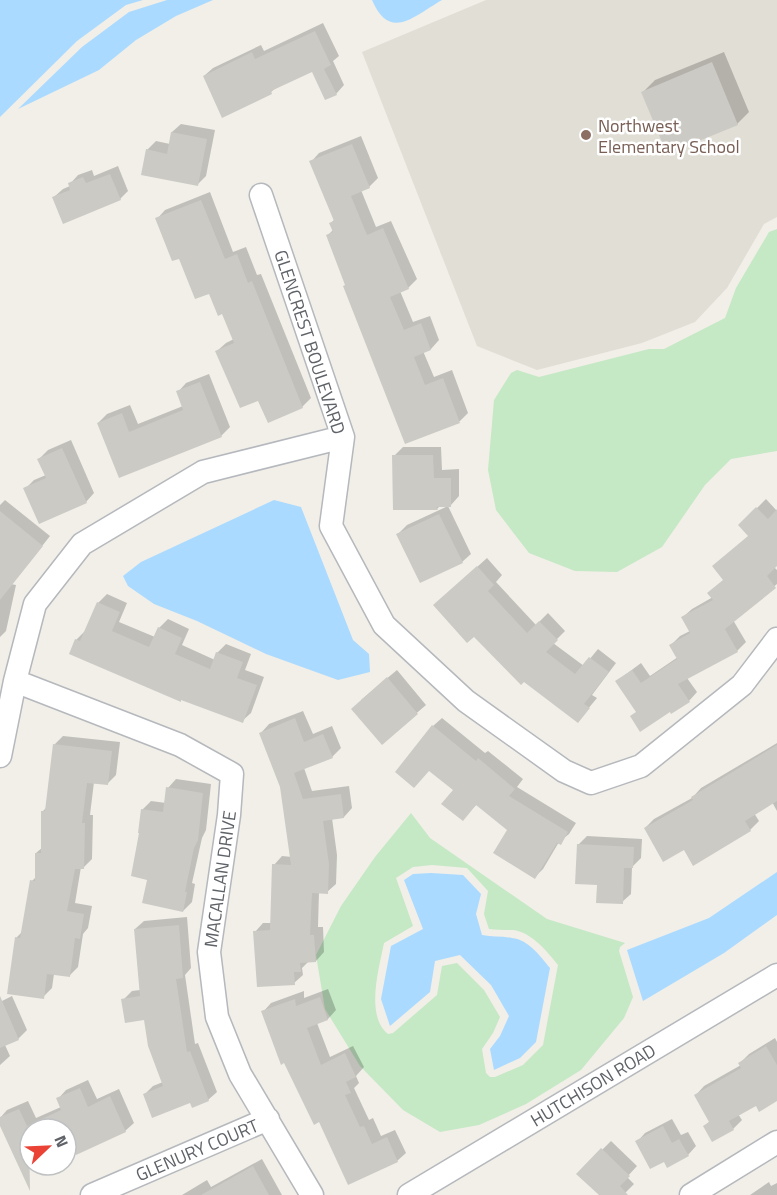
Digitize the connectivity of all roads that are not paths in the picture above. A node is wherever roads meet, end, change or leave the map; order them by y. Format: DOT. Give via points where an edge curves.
graph roads {
  1 [pos="261,195"];
  2 [pos="343,437"];
  3 [pos="777,639"];
  4 [pos="15,681"];
  5 [pos="0,756"];
  6 [pos="774,986"];
  7 [pos="268,1119"];
  8 [pos="777,1142"];
  9 [pos="92,1195"];
  10 [pos="312,1195"];
  11 [pos="409,1195"];
  12 [pos="691,1195"];
  1 -- 2 [label="street, GLENCREST BOULEVARD"];
  2 -- 3 [label="street, GLENCREST BOULEVARD" via="330,526 384,625 466,701 564,771 591,783 641,766 742,685"];
  2 -- 4 [label="street" via="203,472 82,544 35,604"];
  4 -- 5 [label="street"];
  4 -- 7 [label="street, MACALLAN DRIVE" via="180,745 232,774 209,952 217,1017 240,1074"];
  6 -- 11 [label="street, HUTCHISON ROAD"];
  7 -- 9 [label="street, GLENURY COURT"];
  7 -- 10 [label="street, MACALLAN DRIVE"];
  8 -- 12 [label="street"];
}
